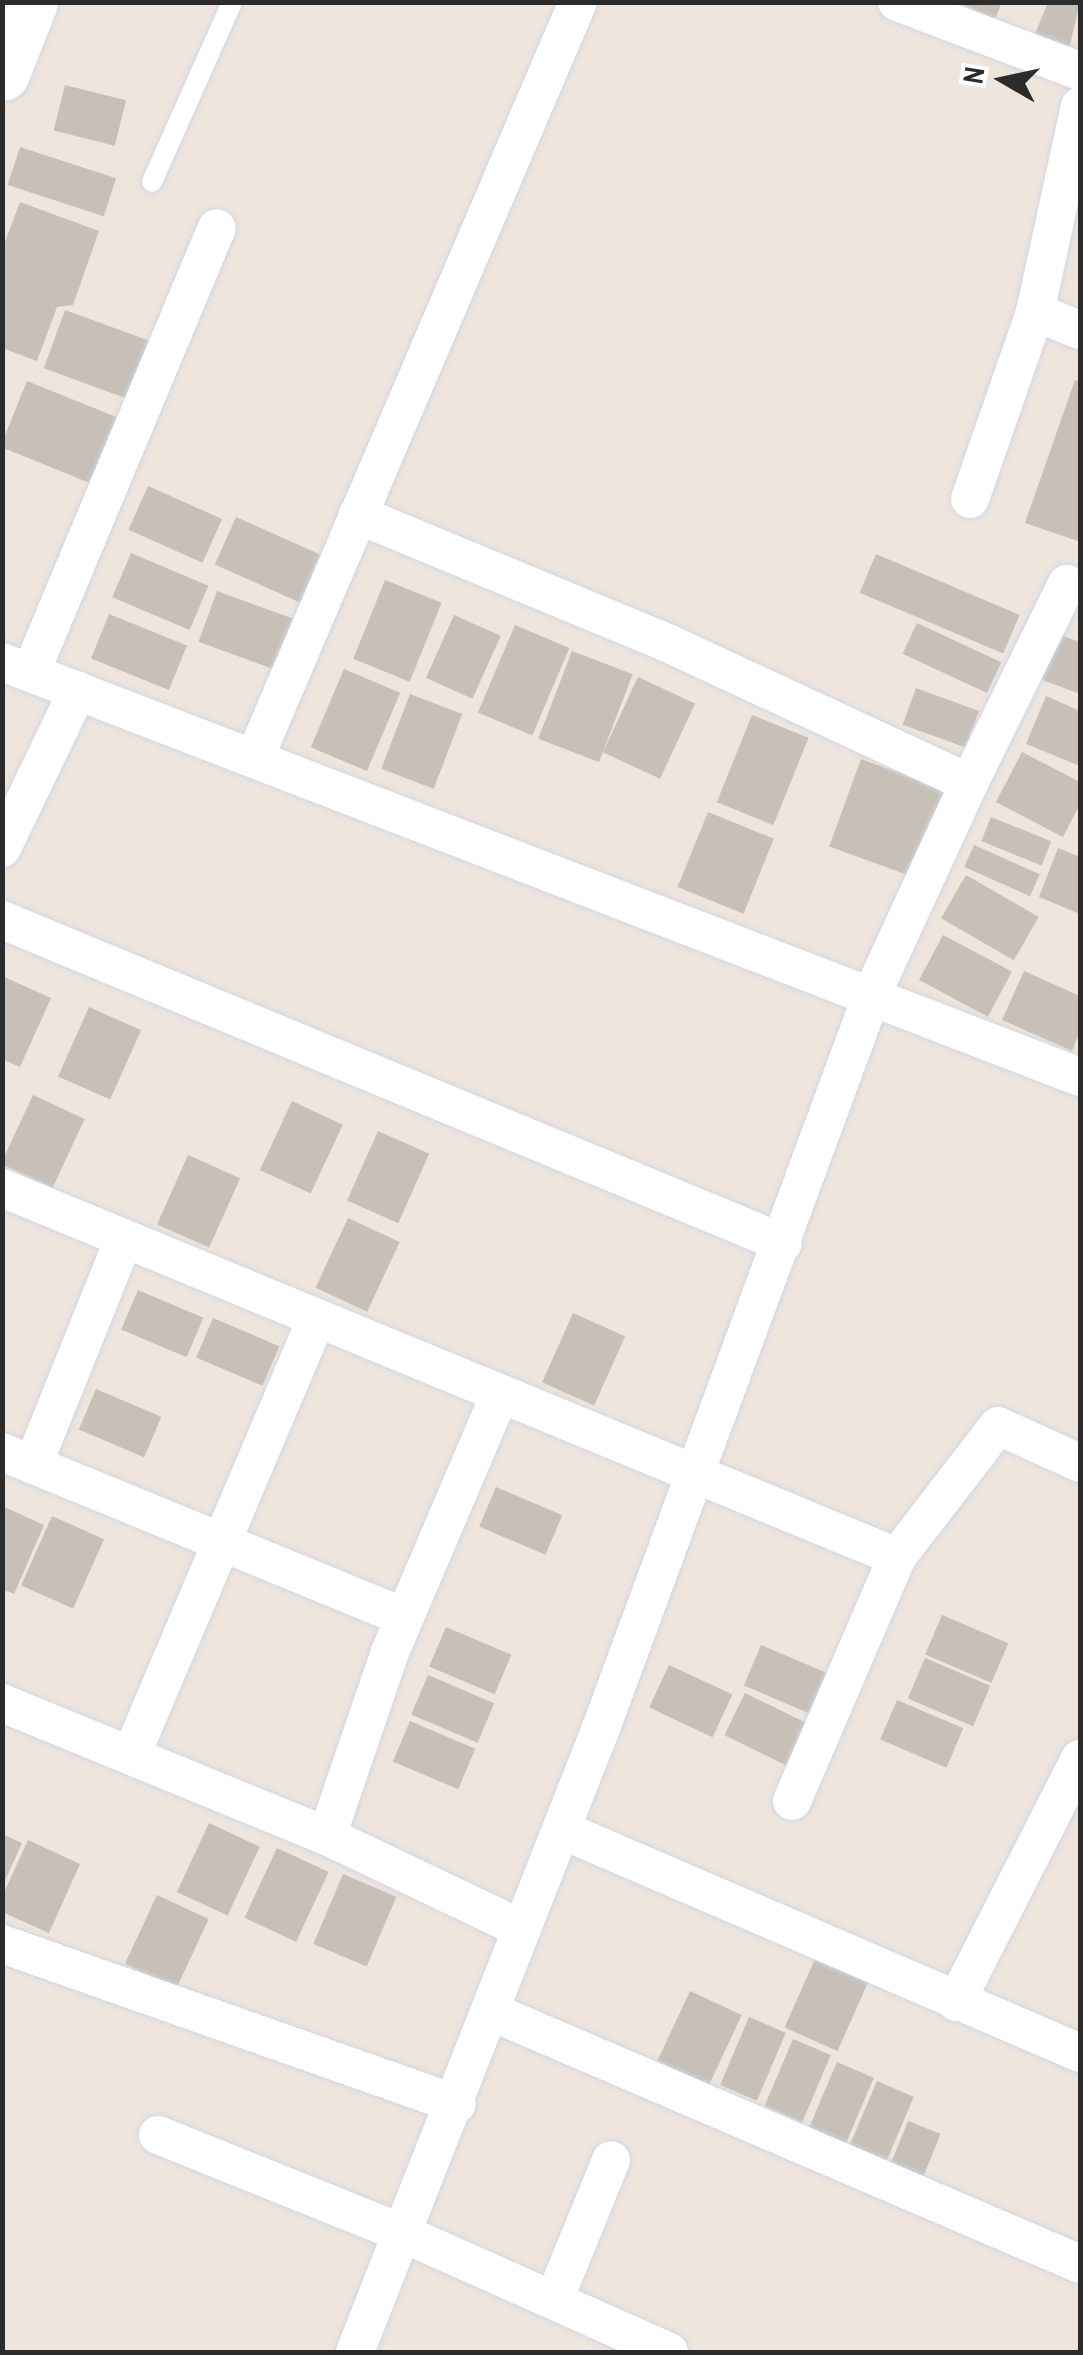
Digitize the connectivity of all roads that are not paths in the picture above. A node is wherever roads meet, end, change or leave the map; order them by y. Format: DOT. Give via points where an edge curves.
graph roads {
  1 [pos="30,2"];
  2 [pos="232,2"];
  3 [pos="578,2"];
  4 [pos="896,2"];
  5 [pos="1080,71"];
  6 [pos="2,72"];
  7 [pos="1080,106"];
  8 [pos="152,182"];
  9 [pos="217,228"];
  10 [pos="1035,312"];
  11 [pos="1080,330"];
  12 [pos="970,498"];
  13 [pos="358,515"];
  14 [pos="1066,584"];
  15 [pos="17,667"];
  16 [pos="78,690"];
  17 [pos="255,757"];
  18 [pos="968,783"];
  19 [pos="2,848"];
  20 [pos="2,920"];
  21 [pos="873,992"];
  22 [pos="1080,1074"];
  23 [pos="2,1188"];
  24 [pos="124,1239"];
  25 [pos="783,1243"];
  26 [pos="316,1319"];
  27 [pos="499,1396"];
  28 [pos="18,1459"];
  29 [pos="1080,1462"];
  30 [pos="696,1478"];
  31 [pos="221,1542"];
  32 [pos="897,1558"];
  33 [pos="404,1617"];
  34 [pos="2,1703"];
  35 [pos="133,1751"];
  36 [pos="1080,1759"];
  37 [pos="792,1800"];
  38 [pos="562,1830"];
  39 [pos="327,1836"];
  40 [pos="522,1929"];
  41 [pos="2,1944"];
  42 [pos="956,2002"];
  43 [pos="492,2012"];
  44 [pos="1080,2052"];
  45 [pos="457,2104"];
  46 [pos="158,2134"];
  47 [pos="611,2160"];
  48 [pos="404,2234"];
  49 [pos="1080,2264"];
  50 [pos="554,2300"];
  51 [pos="356,2352"];
  52 [pos="669,2352"];
  1 -- 6 [label="street"];
  2 -- 8 [label="lane"];
  3 -- 13 [label="street"];
  4 -- 5 [label="street"];
  7 -- 10 [label="street"];
  9 -- 15 [label="street"];
  10 -- 11 [label="street"];
  10 -- 12 [label="street"];
  13 -- 17 [label="street"];
  13 -- 18 [label="street" via="670,644"];
  14 -- 18 [label="street"];
  15 -- 16 [label="street"];
  16 -- 17 [label="street"];
  16 -- 19 [label="street"];
  17 -- 21 [label="street"];
  18 -- 21 [label="street"];
  20 -- 25 [label="street"];
  21 -- 22 [label="street"];
  21 -- 25 [label="street"];
  23 -- 24 [label="street"];
  24 -- 26 [label="street"];
  24 -- 28 [label="street"];
  25 -- 30 [label="street"];
  26 -- 27 [label="street"];
  26 -- 31 [label="street"];
  27 -- 30 [label="street"];
  27 -- 33 [label="street"];
  28 -- 31 [label="street"];
  29 -- 32 [label="street" via="998,1426"];
  30 -- 32 [label="street"];
  30 -- 38 [label="street"];
  31 -- 33 [label="street"];
  31 -- 35 [label="street"];
  32 -- 37 [label="street"];
  33 -- 39 [label="street"];
  34 -- 35 [label="street"];
  35 -- 39 [label="street"];
  36 -- 42 [label="street"];
  38 -- 40 [label="street"];
  38 -- 42 [label="street"];
  39 -- 40 [label="street"];
  40 -- 43 [label="street"];
  41 -- 45 [label="street"];
  42 -- 44 [label="street"];
  43 -- 45 [label="street"];
  43 -- 49 [label="street"];
  45 -- 48 [label="street"];
  46 -- 48 [label="street"];
  47 -- 50 [label="street"];
  48 -- 50 [label="street"];
  48 -- 51 [label="street"];
  50 -- 52 [label="street"];
}
